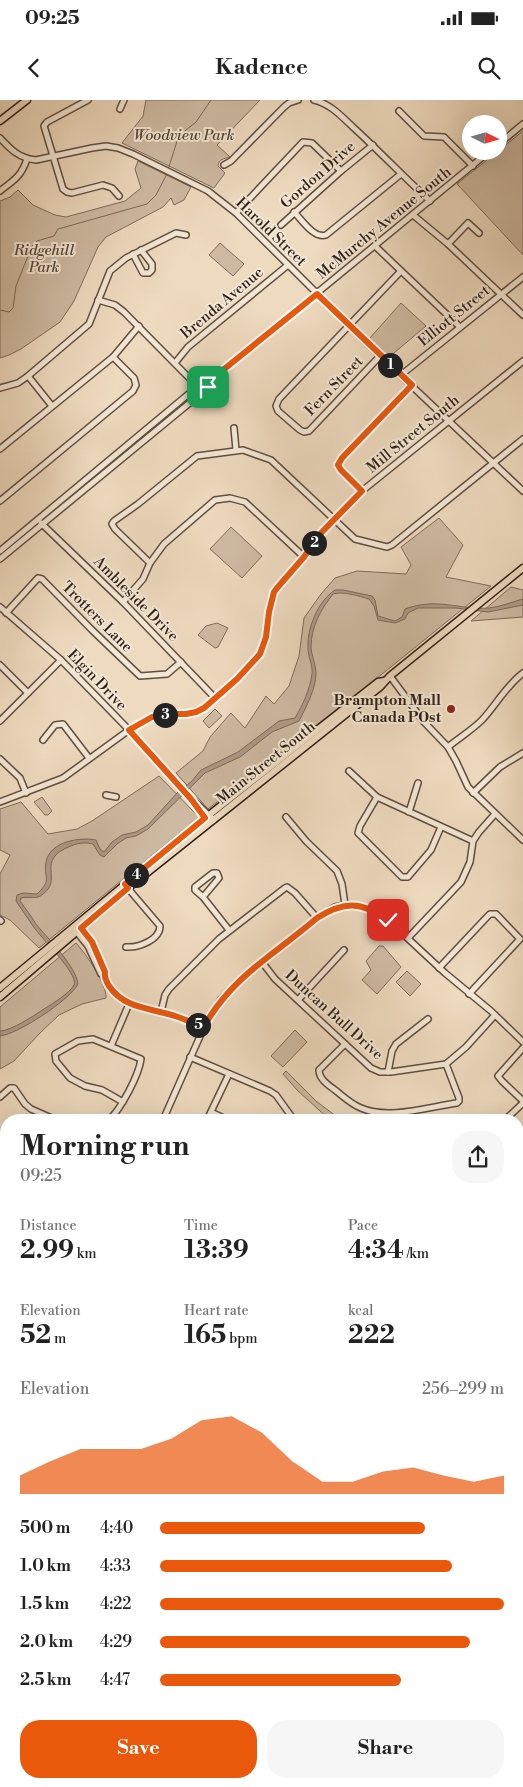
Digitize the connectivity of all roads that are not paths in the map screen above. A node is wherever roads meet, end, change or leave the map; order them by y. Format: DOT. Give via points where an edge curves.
graph roads {
  1 [pos="27,100"];
  2 [pos="88,100"];
  3 [pos="124,100"];
  4 [pos="298,100"];
  5 [pos="314,100"];
  6 [pos="120,109"];
  7 [pos="399,112"];
  8 [pos="0,121"];
  9 [pos="523,124"];
  10 [pos="508,136"];
  11 [pos="0,138"];
  12 [pos="373,145"];
  13 [pos="54,157"];
  14 [pos="28,159"];
  15 [pos="479,160"];
  16 [pos="224,165"];
  17 [pos="472,166"];
  18 [pos="341,171"];
  19 [pos="401,174"];
  20 [pos="0,191"];
  21 [pos="119,196"];
  22 [pos="430,201"];
  23 [pos="294,212"];
  24 [pos="236,213"];
  25 [pos="413,215"];
  26 [pos="281,225"];
  27 [pos="479,233"];
  28 [pos="186,234"];
  29 [pos="448,244"];
  30 [pos="375,246"];
  31 [pos="141,250"];
  32 [pos="133,254"];
  33 [pos="288,265"];
  34 [pos="401,272"];
  35 [pos="523,277"];
  36 [pos="317,294"];
  37 [pos="502,294"];
  38 [pos="98,300"];
  39 [pos="523,315"];
  40 [pos="349,325"];
  41 [pos="139,326"];
  42 [pos="460,327"];
  43 [pos="380,356"];
  44 [pos="113,357"];
  45 [pos="523,360"];
  46 [pos="175,363"];
  47 [pos="223,370"];
  48 [pos="401,375"];
  49 [pos="28,376"];
  50 [pos="412,385"];
  51 [pos="198,386"];
  52 [pos="0,388"];
  53 [pos="203,392"];
  54 [pos="52,406"];
  55 [pos="449,421"];
  56 [pos="234,428"];
  57 [pos="523,439"];
  58 [pos="0,449"];
  59 [pos="236,450"];
  60 [pos="494,463"];
  61 [pos="362,491"];
  62 [pos="523,491"];
  63 [pos="0,500"];
  64 [pos="334,519"];
  65 [pos="40,522"];
  66 [pos="1,554"];
  67 [pos="304,557"];
  68 [pos="150,563"];
  69 [pos="523,568"];
  70 [pos="123,602"];
  71 [pos="0,607"];
  72 [pos="6,613"];
  73 [pos="61,660"];
  74 [pos="181,662"];
  75 [pos="0,665"];
  76 [pos="523,673"];
  77 [pos="390,676"];
  78 [pos="28,693"];
  79 [pos="216,698"];
  80 [pos="0,721"];
  81 [pos="129,730"];
  82 [pos="42,740"];
  83 [pos="448,747"];
  84 [pos="523,753"];
  85 [pos="89,758"];
  86 [pos="0,759"];
  87 [pos="349,771"];
  88 [pos="418,783"];
  89 [pos="26,793"];
  90 [pos="473,793"];
  91 [pos="106,795"];
  92 [pos="116,796"];
  93 [pos="377,797"];
  94 [pos="0,802"];
  95 [pos="409,812"];
  96 [pos="496,814"];
  97 [pos="286,817"];
  98 [pos="210,819"];
  99 [pos="441,827"];
  100 [pos="523,840"];
  101 [pos="474,841"];
  102 [pos="127,886"];
  103 [pos="202,897"];
  104 [pos="345,905"];
  105 [pos="317,918"];
  106 [pos="77,928"];
  107 [pos="229,930"];
  108 [pos="408,938"];
  109 [pos="126,947"];
  110 [pos="344,950"];
  111 [pos="46,954"];
  112 [pos="262,962"];
  113 [pos="439,968"];
  114 [pos="0,988"];
  115 [pos="469,994"];
  116 [pos="0,997"];
  117 [pos="298,1000"];
  118 [pos="129,1004"];
  119 [pos="161,1012"];
  120 [pos="495,1015"];
  121 [pos="428,1019"];
  122 [pos="203,1028"];
  123 [pos="523,1042"];
  124 [pos="345,1044"];
  125 [pos="111,1046"];
  126 [pos="523,1048"];
  127 [pos="190,1057"];
  128 [pos="446,1064"];
  129 [pos="388,1072"];
  130 [pos="228,1074"];
  131 [pos="0,1097"];
  132 [pos="123,1102"];
  133 [pos="523,1102"];
  134 [pos="211,1112"];
  135 [pos="42,1114"];
  136 [pos="115,1114"];
  137 [pos="166,1114"];
  138 [pos="215,1114"];
  139 [pos="290,1114"];
  140 [pos="511,1114"];
  1 -- 8 [label="main road"];
  2 -- 13 [label="street" via="44,126"];
  3 -- 6 [label="street"];
  4 -- 16 [label="street" via="284,107"];
  5 -- 12 [label="street" via="333,109"];
  7 -- 17 [label="street" via="424,136 444,137"];
  9 -- 10 [label="street"];
  11 -- 14 [label="street" via="17,155"];
  12 -- 18 [label="street, Gordon Drive"];
  12 -- 19 [label="street"];
  13 -- 14 [label="street, Harold Street"];
  13 -- 21 [label="street" via="63,189 67,192 103,185 112,188"];
  13 -- 24 [label="street, Harold Street" via="112,147 208,191"];
  14 -- 20 [label="street" via="18,178"];
  15 -- 17 [label="street, McMurchy Avenue South"];
  17 -- 22 [label="street, McMurchy Avenue South"];
  18 -- 23 [label="street, Gordon Drive"];
  18 -- 24 [label="street" via="312,142 303,142"];
  19 -- 22 [label="street"];
  19 -- 23 [label="street" via="326,235 317,234"];
  22 -- 25 [label="street, McMurchy Avenue South"];
  23 -- 26 [label="street, Gordon Drive"];
  24 -- 33 [label="street, Harold Street"];
  25 -- 29 [label="street"];
  25 -- 30 [label="street, McMurchy Avenue South"];
  27 -- 29 [label="street" via="468,223"];
  28 -- 31 [label="street" via="176,233"];
  29 -- 37 [label="street"];
  30 -- 34 [label="street"];
  30 -- 36 [label="street, McMurchy Avenue South"];
  31 -- 32 [label="street"];
  31 -- 32 [label="street" via="152,264 149,272 143,273"];
  32 -- 38 [label="street" via="110,271"];
  33 -- 36 [label="street, Harold Street"];
  33 -- 46 [label="street, Brenda Avenue" via="188,347"];
  34 -- 40 [label="street"];
  34 -- 42 [label="street"];
  35 -- 37 [label="street, Elliott Street"];
  36 -- 40 [label="street, Harold Street"];
  36 -- 47 [label="street, McMurchy Avenue South"];
  37 -- 39 [label="street"];
  37 -- 42 [label="street, Elliott Street"];
  38 -- 41 [label="street" via="115,305"];
  38 -- 49 [label="street" via="89,324"];
  40 -- 43 [label="street, Harold Street"];
  40 -- 43 [label="street, Fern Street" via="279,399 278,411 300,430 309,430"];
  41 -- 44 [label="street"];
  41 -- 46 [label="street"];
  42 -- 48 [label="street, Elliott Street"];
  43 -- 48 [label="street, Harold Street"];
  44 -- 54 [label="street"];
  44 -- 63 [label="street" via="134,378 136,385 133,391"];
  45 -- 55 [label="street, Mill Street South"];
  46 -- 51 [label="street"];
  47 -- 51 [label="street, McMurchy Avenue South"];
  47 -- 53 [label="street, McMurchy Avenue South"];
  48 -- 50 [label="street, Harold Street"];
  49 -- 52 [label="street"];
  49 -- 54 [label="street"];
  50 -- 55 [label="street, Harold Street"];
  50 -- 61 [label="street" via="338,465"];
  51 -- 53 [label="street"];
  51 -- 65 [label="street, McMurchy Avenue South"];
  53 -- 65 [label="street, McMurchy Avenue South"];
  54 -- 58 [label="street"];
  55 -- 60 [label="street, Harold Street"];
  55 -- 61 [label="street, Mill Street South"];
  56 -- 59 [label="street"];
  57 -- 60 [label="street"];
  59 -- 64 [label="street" via="272,460"];
  59 -- 68 [label="street" via="197,456 114,520 112,527"];
  60 -- 62 [label="street, Harold Street"];
  60 -- 64 [label="street" via="387,547 355,539"];
  61 -- 64 [label="street, Mill Street South"];
  64 -- 67 [label="street, Mill Street South"];
  65 -- 66 [label="street, McMurchy Avenue South"];
  65 -- 70 [label="street, Ambleside Drive"];
  67 -- 68 [label="street" via="255,509 230,498 215,500 164,544"];
  67 -- 79 [label="street, Mill Street South" via="274,592 260,654"];
  68 -- 70 [label="street" via="143,578"];
  69 -- 77 [label="main road, Main Street South"];
  70 -- 74 [label="street, Ambleside Drive"];
  71 -- 72 [label="street, Elgin Drive"];
  72 -- 73 [label="street, Elgin Drive"];
  72 -- 74 [label="street, Trotters Lane" via="38,578 140,676 167,674"];
  73 -- 78 [label="street"];
  73 -- 81 [label="street, Elgin Drive"];
  74 -- 79 [label="street, Ambleside Drive"];
  75 -- 78 [label="street"];
  76 -- 83 [label="street" via="482,719"];
  77 -- 83 [label="street" via="424,722"];
  77 -- 98 [label="main road, Main Street South" via="378,682"];
  78 -- 80 [label="street"];
  79 -- 81 [label="street, Mill Street South" via="196,712 152,717"];
  81 -- 85 [label="street, Mill Street South"];
  81 -- 98 [label="street, Elgin Drive"];
  82 -- 85 [label="street" via="55,725 63,724"];
  83 -- 90 [label="street"];
  84 -- 90 [label="street" via="500,767"];
  85 -- 89 [label="street, Mill Street South" via="63,778"];
  86 -- 89 [label="street" via="20,778"];
  87 -- 93 [label="street"];
  88 -- 95 [label="street"];
  89 -- 94 [label="street, Mill Street South"];
  90 -- 96 [label="street"];
  91 -- 92 [label="street"];
  93 -- 95 [label="street"];
  93 -- 99 [label="street" via="358,833 402,877 408,877 430,850"];
  95 -- 99 [label="street"];
  96 -- 100 [label="street"];
  96 -- 101 [label="street"];
  97 -- 104 [label="street" via="337,871"];
  98 -- 102 [label="main road, Main Street South"];
  99 -- 101 [label="street"];
  101 -- 108 [label="street" via="470,862 461,882"];
  102 -- 106 [label="main road, Main Street South"];
  102 -- 109 [label="street" via="160,929 143,945"];
  103 -- 103 [label="street" via="195,887 217,873 218,882"];
  103 -- 107 [label="street"];
  104 -- 105 [label="street"];
  104 -- 108 [label="street" via="364,907 378,913"];
  105 -- 107 [label="street" via="287,887"];
  105 -- 112 [label="street"];
  106 -- 111 [label="main road, Main Street South"];
  106 -- 118 [label="street" via="112,991"];
  107 -- 119 [label="street" via="169,989"];
  108 -- 113 [label="street"];
  110 -- 117 [label="street"];
  111 -- 114 [label="main road, Main Street South"];
  111 -- 116 [label="main road, Main Street South"];
  112 -- 117 [label="street, Duncan Bull Drive"];
  112 -- 122 [label="street" via="232,988"];
  113 -- 115 [label="street"];
  113 -- 115 [label="street" via="490,914 496,914 520,939"];
  115 -- 120 [label="street"];
  117 -- 124 [label="street, Duncan Bull Drive"];
  118 -- 119 [label="street"];
  118 -- 125 [label="street"];
  119 -- 122 [label="street"];
  120 -- 123 [label="street"];
  120 -- 128 [label="street"];
  121 -- 129 [label="street" via="396,1044"];
  122 -- 127 [label="street"];
  124 -- 128 [label="street" via="319,1070 319,1074 352,1103 373,1112 395,1113 457,1104 459,1098"];
  124 -- 129 [label="street, Duncan Bull Drive" via="371,1068"];
  125 -- 132 [label="street" via="141,1059"];
  125 -- 132 [label="street" via="86,1039 58,1052 56,1061 70,1078"];
  126 -- 133 [label="street" via="498,1076"];
  127 -- 130 [label="street"];
  127 -- 137 [label="street"];
  128 -- 129 [label="street, Duncan Bull Drive"];
  130 -- 134 [label="street"];
  130 -- 139 [label="street" via="270,1091"];
  131 -- 135 [label="street" via="14,1088 25,1104"];
  132 -- 136 [label="street"];
  133 -- 140 [label="street"];
  134 -- 138 [label="street"];
}
